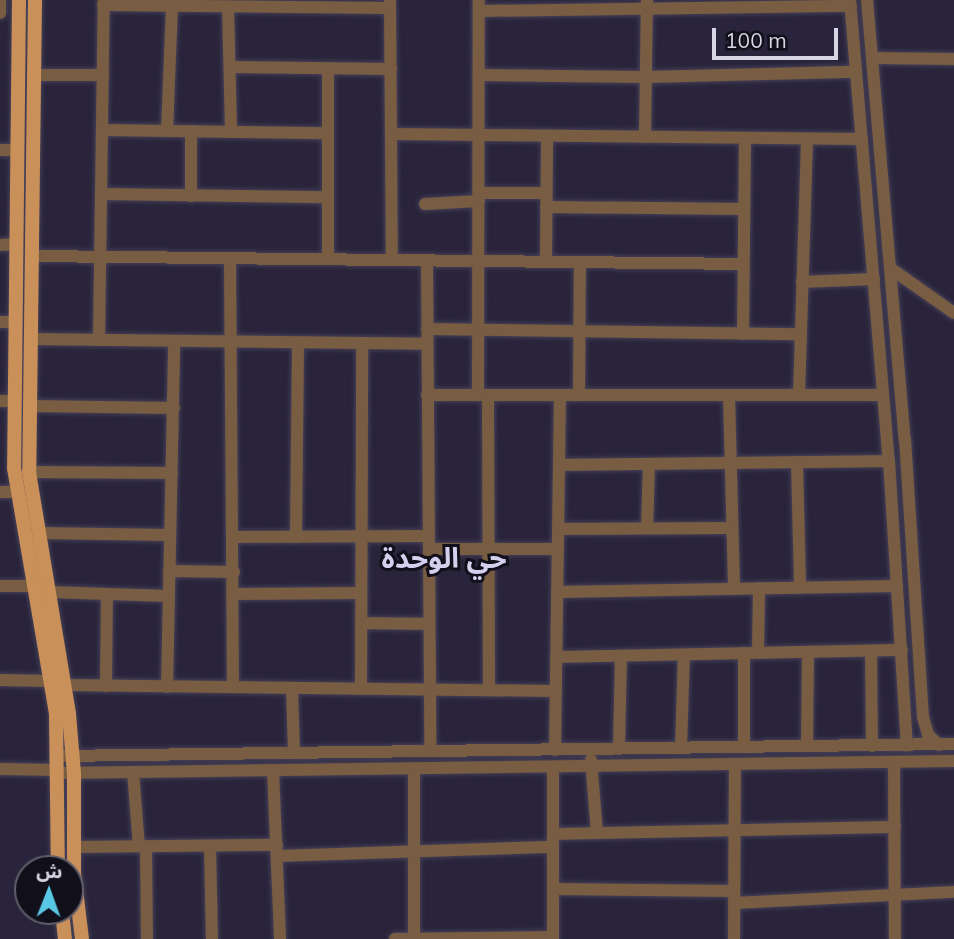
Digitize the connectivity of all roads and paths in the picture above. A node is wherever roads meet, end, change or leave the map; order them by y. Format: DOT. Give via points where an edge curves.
graph roads {
  1 [pos="0,0"];
  2 [pos="19,0"];
  3 [pos="35,0"];
  4 [pos="867,0"];
  5 [pos="104,2"];
  6 [pos="193,3"];
  7 [pos="850,3"];
  8 [pos="307,4"];
  9 [pos="390,4"];
  10 [pos="647,4"];
  11 [pos="479,5"];
  12 [pos="172,6"];
  13 [pos="228,6"];
  14 [pos="0,13"];
  15 [pos="18,38"];
  16 [pos="34,38"];
  17 [pos="872,58"];
  18 [pos="954,59"];
  19 [pos="230,67"];
  20 [pos="391,69"];
  21 [pos="328,70"];
  22 [pos="856,72"];
  23 [pos="34,75"];
  24 [pos="103,75"];
  25 [pos="479,75"];
  26 [pos="646,77"];
  27 [pos="102,130"];
  28 [pos="167,131"];
  29 [pos="191,131"];
  30 [pos="231,132"];
  31 [pos="328,133"];
  32 [pos="391,135"];
  33 [pos="479,135"];
  34 [pos="547,136"];
  35 [pos="645,137"];
  36 [pos="745,138"];
  37 [pos="807,139"];
  38 [pos="862,139"];
  39 [pos="0,150"];
  40 [pos="16,150"];
  41 [pos="546,193"];
  42 [pos="102,194"];
  43 [pos="191,196"];
  44 [pos="328,197"];
  45 [pos="479,197"];
  46 [pos="425,204"];
  47 [pos="546,207"];
  48 [pos="744,209"];
  49 [pos="886,210"];
  50 [pos="869,211"];
  51 [pos="17,244"];
  52 [pos="0,245"];
  53 [pos="32,256"];
  54 [pos="101,257"];
  55 [pos="230,258"];
  56 [pos="328,260"];
  57 [pos="392,260"];
  58 [pos="427,261"];
  59 [pos="478,261"];
  60 [pos="546,262"];
  61 [pos="580,262"];
  62 [pos="743,264"];
  63 [pos="890,268"];
  64 [pos="874,279"];
  65 [pos="802,282"];
  66 [pos="954,313"];
  67 [pos="0,322"];
  68 [pos="16,322"];
  69 [pos="427,329"];
  70 [pos="478,330"];
  71 [pos="580,331"];
  72 [pos="743,334"];
  73 [pos="800,334"];
  74 [pos="30,339"];
  75 [pos="99,340"];
  76 [pos="174,342"];
  77 [pos="232,342"];
  78 [pos="298,343"];
  79 [pos="362,344"];
  80 [pos="427,344"];
  81 [pos="428,395"];
  82 [pos="483,395"];
  83 [pos="560,395"];
  84 [pos="579,395"];
  85 [pos="729,395"];
  86 [pos="799,395"];
  87 [pos="883,395"];
  88 [pos="7,401"];
  89 [pos="29,407"];
  90 [pos="174,408"];
  91 [pos="889,461"];
  92 [pos="797,462"];
  93 [pos="729,463"];
  94 [pos="649,464"];
  95 [pos="559,465"];
  96 [pos="29,472"];
  97 [pos="172,474"];
  98 [pos="0,492"];
  99 [pos="18,492"];
  100 [pos="648,528"];
  101 [pos="730,528"];
  102 [pos="558,529"];
  103 [pos="39,533"];
  104 [pos="170,535"];
  105 [pos="362,536"];
  106 [pos="234,537"];
  107 [pos="296,537"];
  108 [pos="428,542"];
  109 [pos="488,547"];
  110 [pos="558,549"];
  111 [pos="169,571"];
  112 [pos="234,572"];
  113 [pos="0,586"];
  114 [pos="33,586"];
  115 [pos="897,586"];
  116 [pos="759,588"];
  117 [pos="800,588"];
  118 [pos="734,589"];
  119 [pos="49,592"];
  120 [pos="557,592"];
  121 [pos="362,593"];
  122 [pos="107,594"];
  123 [pos="234,594"];
  124 [pos="168,596"];
  125 [pos="361,623"];
  126 [pos="429,624"];
  127 [pos="902,650"];
  128 [pos="872,651"];
  129 [pos="807,652"];
  130 [pos="744,653"];
  131 [pos="758,653"];
  132 [pos="684,654"];
  133 [pos="621,656"];
  134 [pos="556,657"];
  135 [pos="0,680"];
  136 [pos="50,681"];
  137 [pos="64,685"];
  138 [pos="106,686"];
  139 [pos="167,687"];
  140 [pos="233,687"];
  141 [pos="292,688"];
  142 [pos="361,689"];
  143 [pos="429,690"];
  144 [pos="489,690"];
  145 [pos="555,691"];
  146 [pos="923,712"];
  147 [pos="905,713"];
  148 [pos="954,744"];
  149 [pos="907,745"];
  150 [pos="939,745"];
  151 [pos="872,746"];
  152 [pos="744,747"];
  153 [pos="807,747"];
  154 [pos="681,748"];
  155 [pos="591,749"];
  156 [pos="619,749"];
  157 [pos="555,750"];
  158 [pos="430,751"];
  159 [pos="294,753"];
  160 [pos="74,756"];
  161 [pos="954,761"];
  162 [pos="894,762"];
  163 [pos="735,764"];
  164 [pos="58,766"];
  165 [pos="592,766"];
  166 [pos="553,767"];
  167 [pos="0,769"];
  168 [pos="414,769"];
  169 [pos="274,770"];
  170 [pos="133,772"];
  171 [pos="74,773"];
  172 [pos="895,827"];
  173 [pos="734,830"];
  174 [pos="597,833"];
  175 [pos="553,841"];
  176 [pos="142,846"];
  177 [pos="210,846"];
  178 [pos="74,847"];
  179 [pos="277,850"];
  180 [pos="414,852"];
  181 [pos="58,855"];
  182 [pos="553,889"];
  183 [pos="954,892"];
  184 [pos="895,894"];
  185 [pos="734,897"];
  186 [pos="553,938"];
  187 [pos="82,939"];
  188 [pos="148,939"];
  189 [pos="212,939"];
  190 [pos="280,939"];
  191 [pos="396,939"];
  192 [pos="414,939"];
  193 [pos="734,939"];
  194 [pos="895,939"];
  1 -- 14 [label="street"];
  2 -- 15 [label="main road"];
  3 -- 16 [label="main road"];
  4 -- 17 [label="street"];
  5 -- 12 [label="street"];
  5 -- 24 [label="street"];
  6 -- 12 [label="street"];
  6 -- 13 [label="street"];
  7 -- 10 [label="street"];
  7 -- 22 [label="street"];
  8 -- 9 [label="street"];
  8 -- 13 [label="street"];
  9 -- 20 [label="street"];
  10 -- 11 [label="street"];
  10 -- 26 [label="street"];
  11 -- 25 [label="street"];
  12 -- 28 [label="street"];
  13 -- 19 [label="street"];
  15 -- 16 [label="main road"];
  15 -- 40 [label="main road"];
  16 -- 23 [label="main road"];
  17 -- 18 [label="street"];
  17 -- 49 [label="street"];
  19 -- 21 [label="street"];
  19 -- 30 [label="street"];
  20 -- 21 [label="street"];
  20 -- 32 [label="street"];
  21 -- 31 [label="street"];
  22 -- 26 [label="street"];
  22 -- 38 [label="street"];
  23 -- 24 [label="street"];
  23 -- 53 [label="main road"];
  24 -- 27 [label="street"];
  25 -- 26 [label="street"];
  25 -- 33 [label="street"];
  26 -- 35 [label="street"];
  27 -- 28 [label="street"];
  27 -- 42 [label="street"];
  28 -- 29 [label="street"];
  29 -- 30 [label="street"];
  29 -- 43 [label="street"];
  30 -- 31 [label="street"];
  31 -- 44 [label="street"];
  32 -- 33 [label="street"];
  32 -- 57 [label="street"];
  33 -- 34 [label="street"];
  33 -- 45 [label="street"];
  34 -- 35 [label="street"];
  34 -- 41 [label="street"];
  35 -- 36 [label="street"];
  36 -- 37 [label="street"];
  36 -- 48 [label="street"];
  37 -- 38 [label="street"];
  37 -- 65 [label="street"];
  38 -- 50 [label="street"];
  39 -- 40 [label="street"];
  40 -- 51 [label="main road"];
  41 -- 45 [label="street"];
  41 -- 47 [label="street"];
  42 -- 43 [label="street"];
  42 -- 54 [label="street"];
  43 -- 44 [label="street"];
  44 -- 56 [label="street"];
  45 -- 46 [label="street"];
  45 -- 59 [label="street"];
  47 -- 48 [label="street"];
  47 -- 60 [label="street"];
  48 -- 62 [label="street"];
  49 -- 50 [label="street"];
  49 -- 63 [label="street"];
  50 -- 64 [label="street"];
  51 -- 52 [label="street"];
  51 -- 68 [label="main road"];
  53 -- 54 [label="street"];
  53 -- 74 [label="main road"];
  54 -- 55 [label="street"];
  54 -- 75 [label="street"];
  55 -- 56 [label="street"];
  55 -- 77 [label="street"];
  56 -- 57 [label="street"];
  57 -- 58 [label="street"];
  58 -- 59 [label="street"];
  58 -- 69 [label="street"];
  59 -- 60 [label="street"];
  59 -- 70 [label="street"];
  60 -- 61 [label="street"];
  61 -- 62 [label="street"];
  61 -- 71 [label="street"];
  62 -- 72 [label="street"];
  63 -- 66 [label="street"];
  63 -- 146 [label="street"];
  64 -- 65 [label="street"];
  64 -- 87 [label="street"];
  65 -- 73 [label="street"];
  67 -- 68 [label="street"];
  68 -- 88 [label="main road"];
  69 -- 70 [label="street"];
  69 -- 80 [label="street"];
  70 -- 71 [label="street"];
  70 -- 82 [label="street"];
  71 -- 72 [label="street"];
  71 -- 84 [label="street"];
  72 -- 73 [label="street"];
  73 -- 86 [label="street"];
  74 -- 75 [label="street"];
  74 -- 89 [label="main road"];
  75 -- 76 [label="street"];
  76 -- 77 [label="street"];
  76 -- 90 [label="street"];
  77 -- 78 [label="street"];
  77 -- 106 [label="street"];
  78 -- 79 [label="street"];
  78 -- 107 [label="street"];
  79 -- 80 [label="street"];
  79 -- 105 [label="street"];
  80 -- 81 [label="street"];
  81 -- 82 [label="street"];
  81 -- 108 [label="street"];
  82 -- 83 [label="street"];
  82 -- 109 [label="street"];
  83 -- 84 [label="street"];
  83 -- 95 [label="street"];
  84 -- 85 [label="street"];
  85 -- 86 [label="street"];
  85 -- 93 [label="street"];
  86 -- 87 [label="street"];
  87 -- 91 [label="street"];
  88 -- 99 [label="main road"];
  89 -- 90 [label="street"];
  89 -- 96 [label="main road"];
  90 -- 97 [label="street"];
  91 -- 92 [label="street"];
  91 -- 115 [label="street"];
  92 -- 93 [label="street"];
  92 -- 117 [label="street"];
  93 -- 94 [label="street"];
  93 -- 101 [label="street"];
  94 -- 95 [label="street"];
  94 -- 100 [label="street"];
  95 -- 102 [label="street"];
  96 -- 97 [label="street"];
  96 -- 103 [label="main road"];
  97 -- 104 [label="street"];
  98 -- 99 [label="street"];
  99 -- 114 [label="main road"];
  100 -- 101 [label="street"];
  100 -- 102 [label="street"];
  101 -- 118 [label="street"];
  102 -- 110 [label="street"];
  103 -- 104 [label="street"];
  103 -- 119 [label="main road"];
  104 -- 111 [label="street"];
  105 -- 107 [label="street"];
  105 -- 108 [label="street"];
  105 -- 121 [label="street"];
  106 -- 107 [label="street"];
  106 -- 112 [label="street"];
  108 -- 109 [label="street"];
  108 -- 126 [label="street"];
  109 -- 110 [label="street"];
  109 -- 144 [label="street"];
  110 -- 120 [label="street"];
  111 -- 112 [label="street"];
  111 -- 124 [label="street"];
  112 -- 123 [label="street"];
  113 -- 114 [label="street"];
  114 -- 136 [label="main road"];
  115 -- 117 [label="street"];
  115 -- 127 [label="street"];
  116 -- 117 [label="street"];
  116 -- 118 [label="street"];
  116 -- 131 [label="street"];
  118 -- 120 [label="street"];
  119 -- 122 [label="street"];
  119 -- 137 [label="main road"];
  120 -- 134 [label="street"];
  121 -- 123 [label="street"];
  121 -- 125 [label="street"];
  122 -- 124 [label="street"];
  122 -- 138 [label="street"];
  123 -- 140 [label="street"];
  124 -- 139 [label="street"];
  125 -- 126 [label="street"];
  125 -- 142 [label="street"];
  126 -- 143 [label="street"];
  127 -- 128 [label="street"];
  127 -- 147 [label="street"];
  128 -- 129 [label="street"];
  128 -- 151 [label="street"];
  129 -- 131 [label="street"];
  129 -- 153 [label="street"];
  130 -- 131 [label="street"];
  130 -- 132 [label="street"];
  130 -- 152 [label="street"];
  132 -- 133 [label="street"];
  132 -- 154 [label="street"];
  133 -- 134 [label="street"];
  133 -- 156 [label="street"];
  134 -- 145 [label="street"];
  135 -- 136 [label="street"];
  136 -- 164 [label="main road"];
  137 -- 138 [label="street"];
  137 -- 160 [label="main road"];
  138 -- 139 [label="street"];
  139 -- 140 [label="street"];
  140 -- 141 [label="street"];
  141 -- 142 [label="street"];
  141 -- 159 [label="street"];
  142 -- 143 [label="street"];
  143 -- 144 [label="street"];
  143 -- 158 [label="street"];
  144 -- 145 [label="street"];
  145 -- 157 [label="street"];
  146 -- 147 [label="street"];
  146 -- 150 [label="street" via="926,729"];
  147 -- 149 [label="street"];
  148 -- 150 [label="street"];
  149 -- 150 [label="street"];
  149 -- 151 [label="street"];
  151 -- 153 [label="street"];
  152 -- 153 [label="street"];
  152 -- 154 [label="street"];
  154 -- 156 [label="street"];
  155 -- 156 [label="street"];
  155 -- 157 [label="street"];
  155 -- 165 [label="street"];
  157 -- 158 [label="street"];
  158 -- 159 [label="street"];
  159 -- 160 [label="street"];
  160 -- 164 [label="street"];
  160 -- 171 [label="main road"];
  161 -- 162 [label="street"];
  162 -- 163 [label="street"];
  162 -- 172 [label="street"];
  163 -- 165 [label="street"];
  163 -- 173 [label="street"];
  164 -- 167 [label="street"];
  164 -- 171 [label="street"];
  164 -- 181 [label="main road"];
  165 -- 166 [label="street"];
  165 -- 174 [label="street"];
  166 -- 168 [label="street"];
  166 -- 175 [label="street"];
  168 -- 169 [label="street"];
  168 -- 180 [label="street"];
  169 -- 170 [label="street"];
  169 -- 179 [label="street"];
  170 -- 171 [label="street"];
  170 -- 176 [label="street"];
  171 -- 178 [label="main road"];
  172 -- 173 [label="street"];
  172 -- 184 [label="street"];
  173 -- 174 [label="street"];
  173 -- 185 [label="street"];
  174 -- 175 [label="street"];
  175 -- 180 [label="street"];
  175 -- 182 [label="street"];
  176 -- 177 [label="street"];
  176 -- 178 [label="street"];
  176 -- 188 [label="street"];
  177 -- 179 [label="street"];
  177 -- 189 [label="street"];
  178 -- 187 [label="main road"];
  179 -- 180 [label="street"];
  179 -- 190 [label="street"];
  180 -- 192 [label="street"];
  182 -- 185 [label="street"];
  182 -- 186 [label="street"];
  183 -- 184 [label="street"];
  184 -- 185 [label="street"];
  184 -- 194 [label="street"];
  185 -- 193 [label="street"];
  186 -- 192 [label="street"];
  191 -- 192 [label="street"];
}
